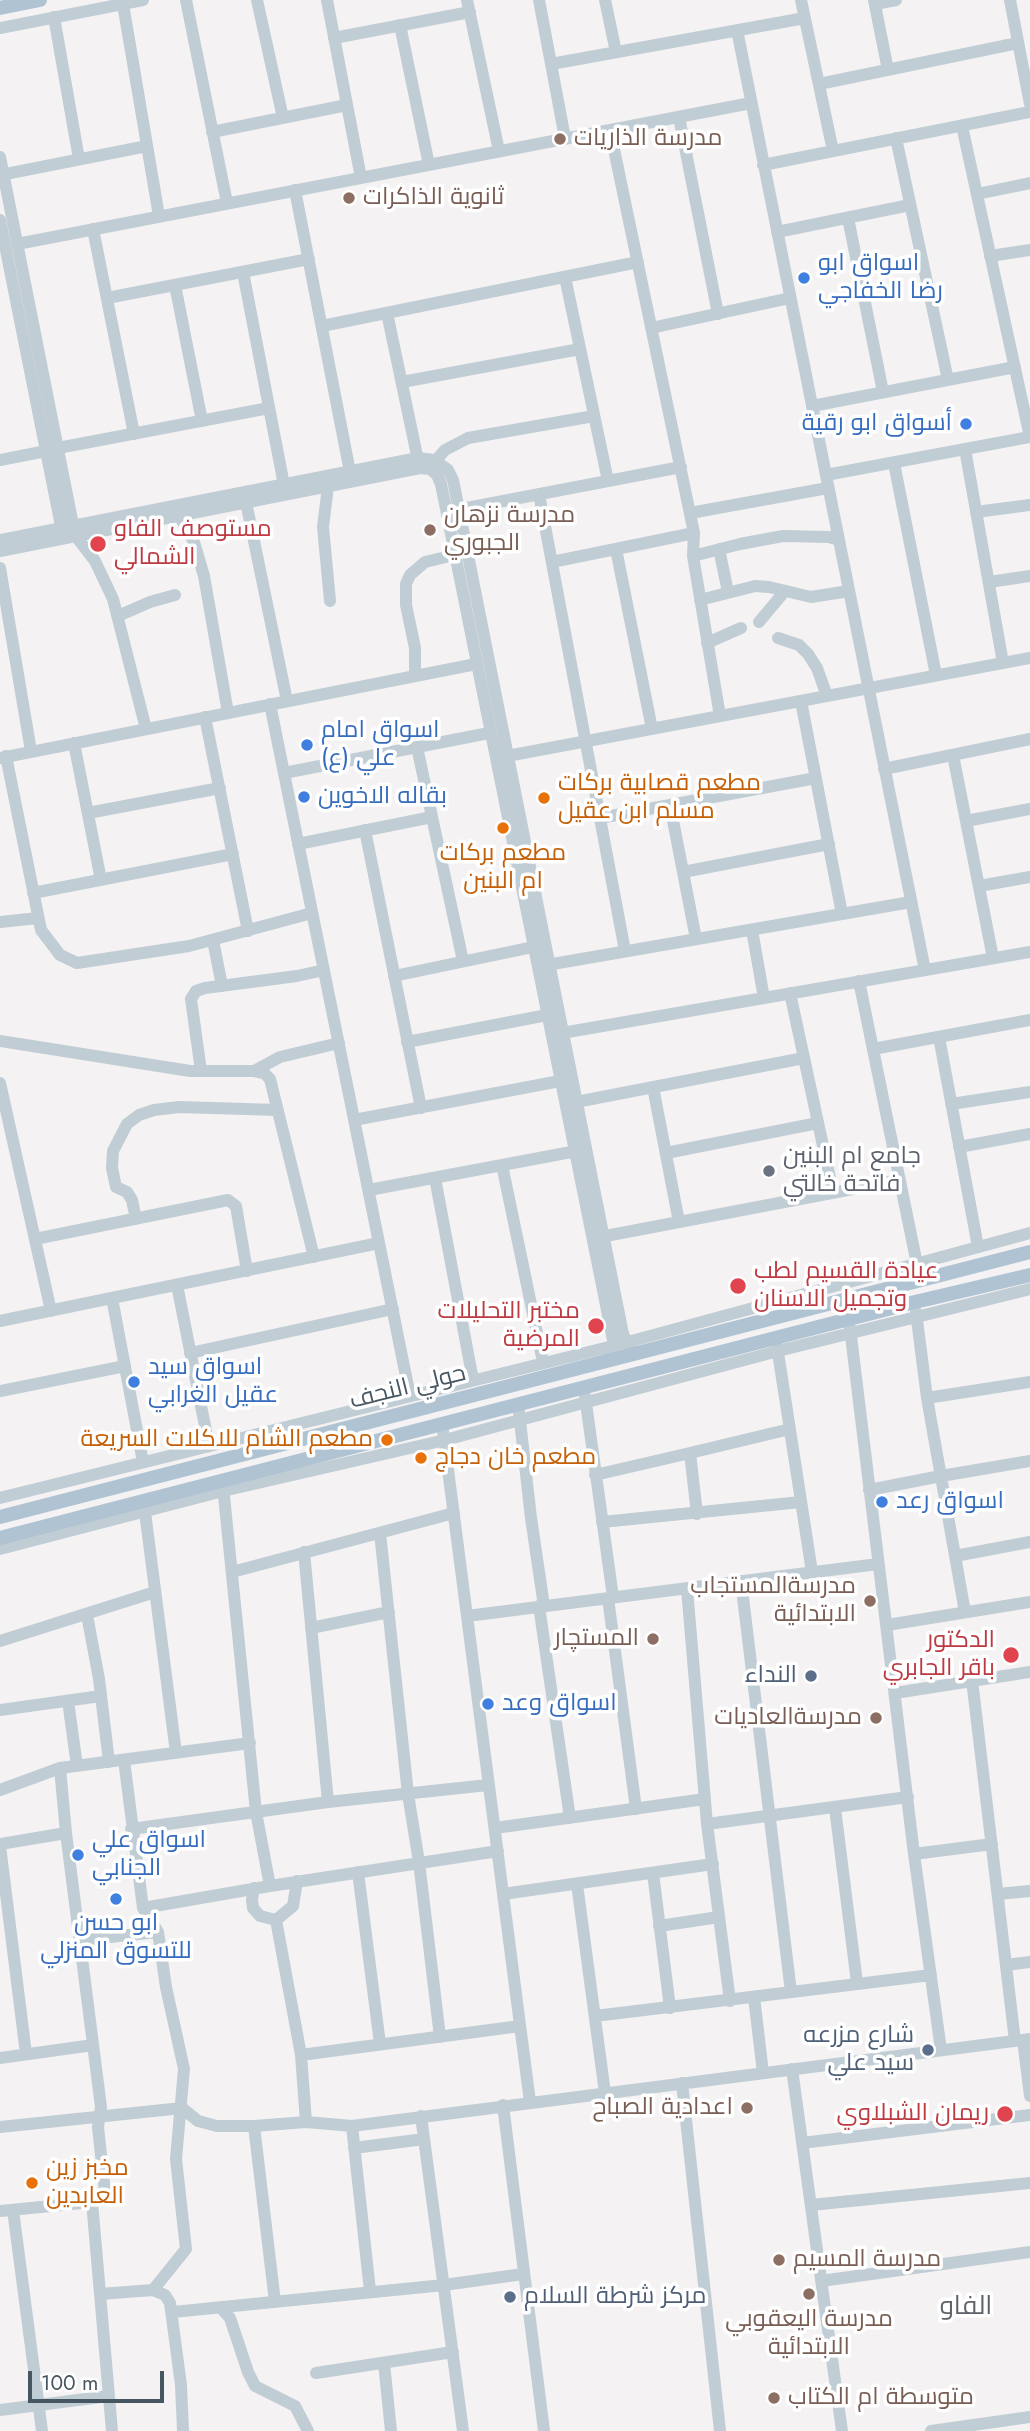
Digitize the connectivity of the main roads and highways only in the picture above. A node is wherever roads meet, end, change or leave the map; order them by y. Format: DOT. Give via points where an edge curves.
graph roads {
  1 [pos="40,0"];
  2 [pos="0,8"];
  3 [pos="1030,1252"];
  4 [pos="1030,1275"];
  5 [pos="376,1420"];
  6 [pos="340,1429"];
  7 [pos="382,1439"];
  8 [pos="343,1449"];
  9 [pos="0,1517"];
  10 [pos="0,1538"];
  1 -- 2 [label="main road"];
  3 -- 5 [label="main road, حولي النجف" via="625,1347 607,1361"];
  4 -- 7 [label="main road, حولي النجف" via="916,1310 519,1412"];
  5 -- 6 [label="main road, حولي النجف"];
  5 -- 7 [label="main road"];
  6 -- 8 [label="main road" via="346,1438"];
  6 -- 9 [label="main road, حولي النجف"];
  7 -- 8 [label="main road, حولي النجف"];
  8 -- 10 [label="main road, حولي النجف" via="299,1467 92,1520"];
}
